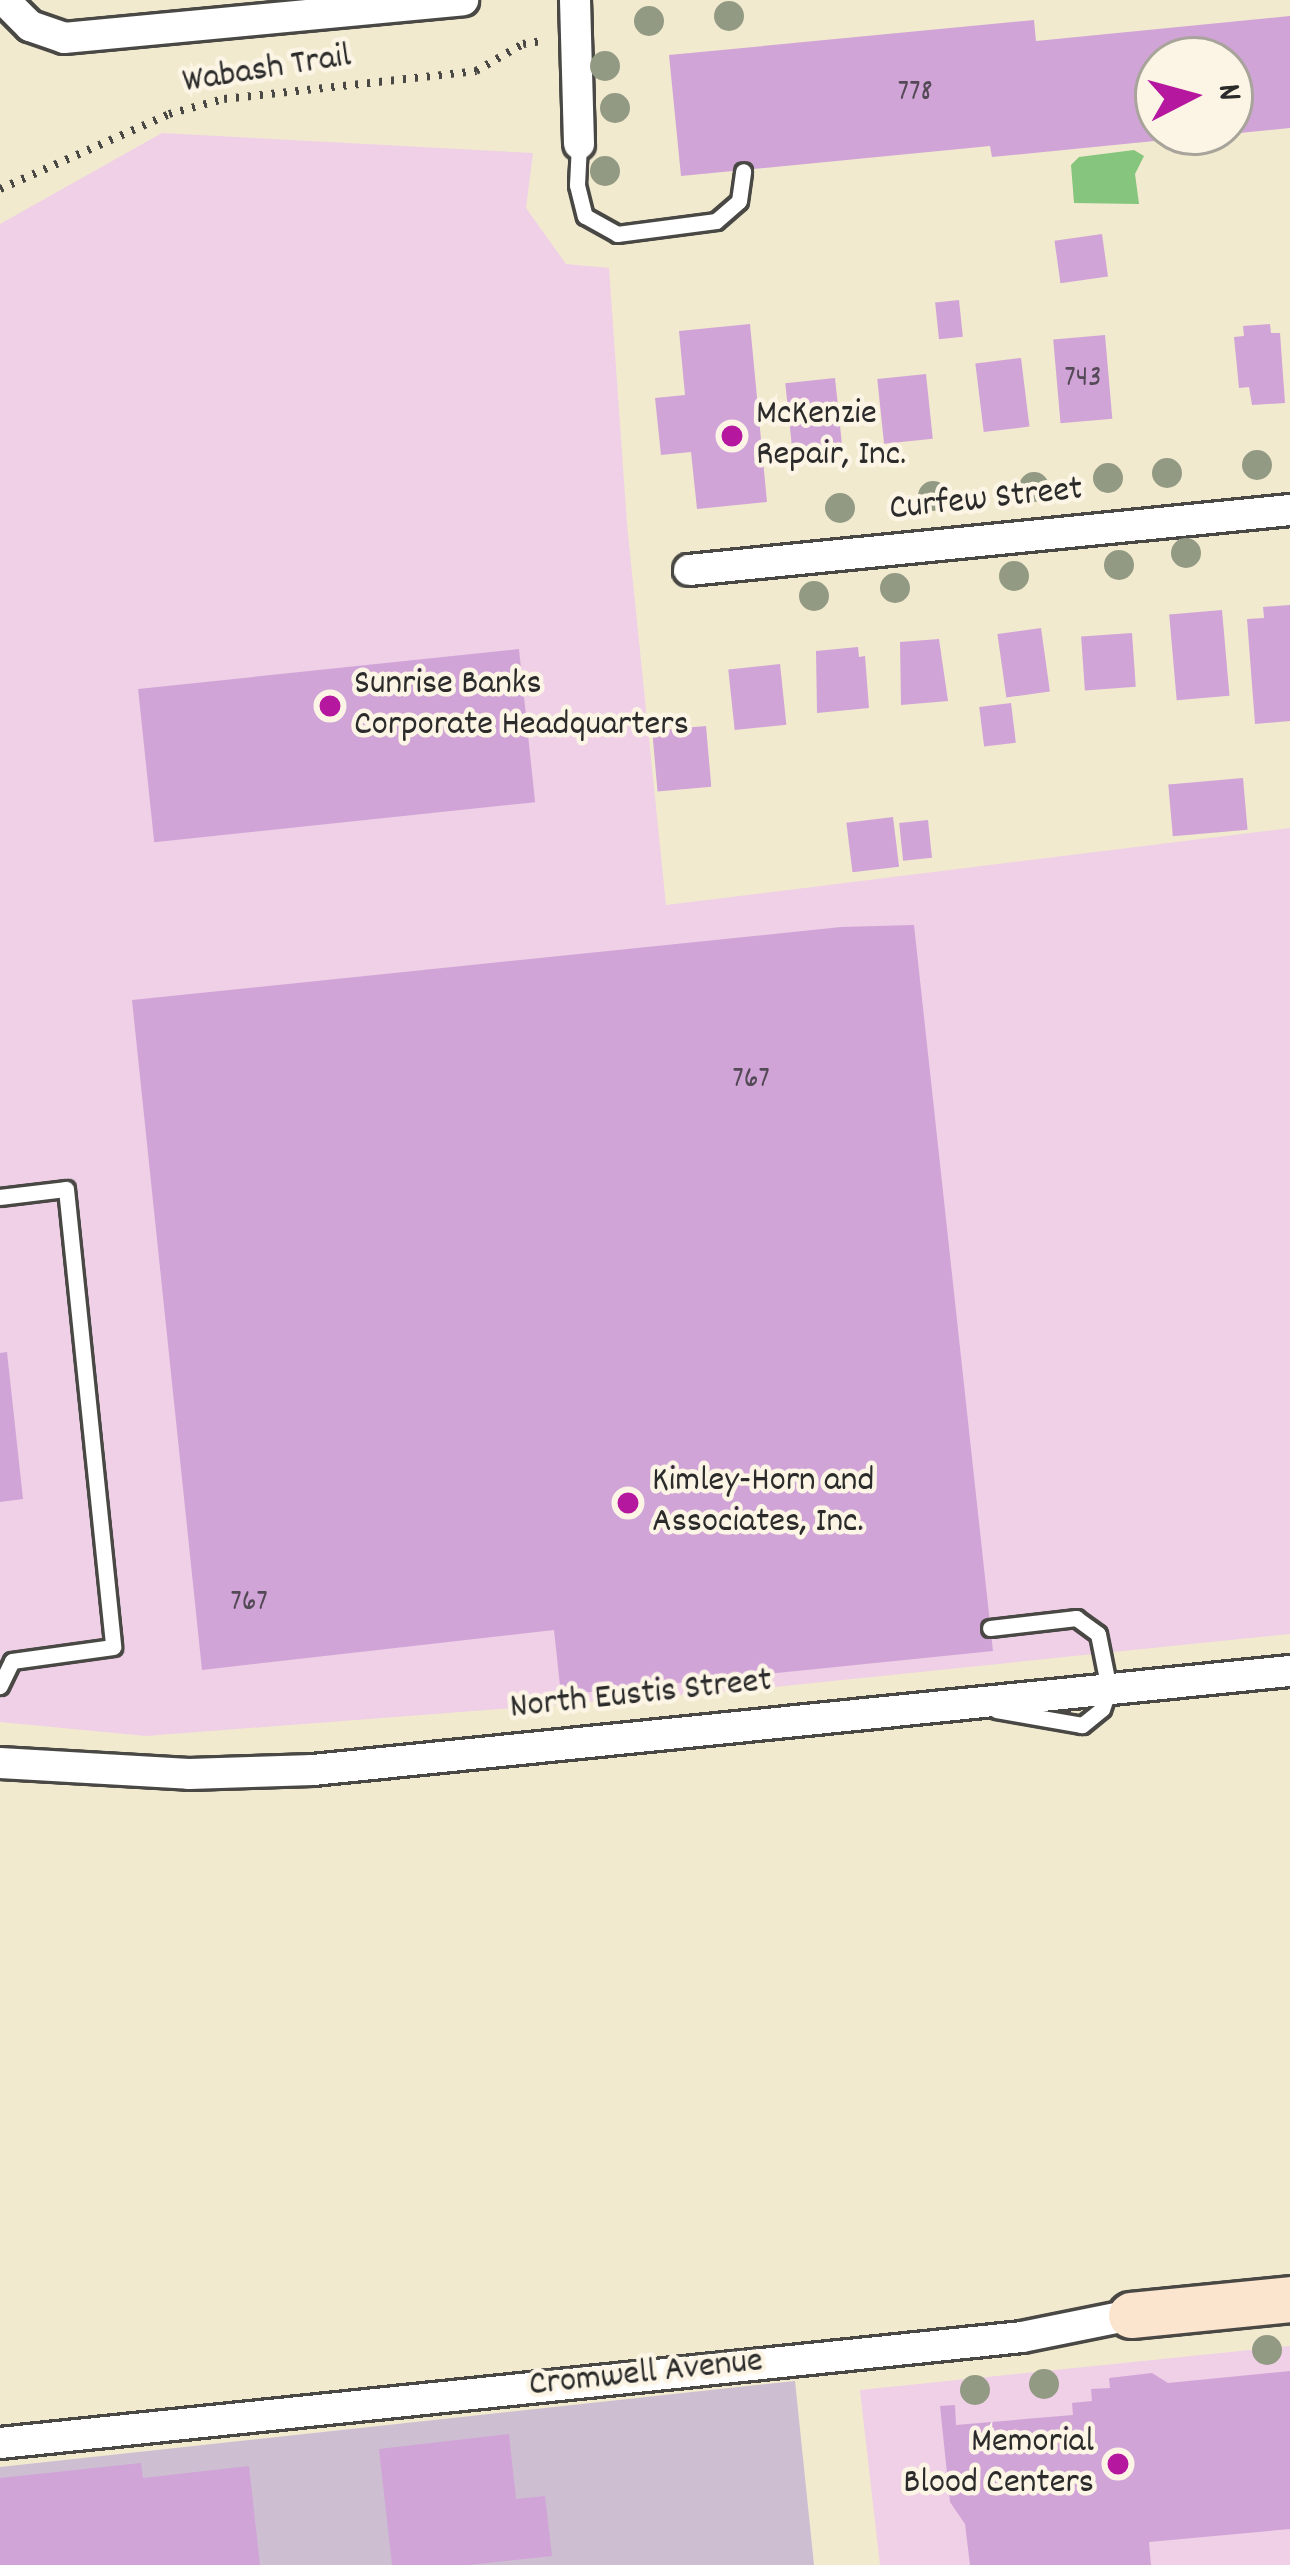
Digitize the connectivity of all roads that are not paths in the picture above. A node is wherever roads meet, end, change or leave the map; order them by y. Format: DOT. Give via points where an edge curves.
graph roads {
  1 [pos="4,0"];
  2 [pos="463,0"];
  3 [pos="575,0"];
  4 [pos="579,144"];
  5 [pos="743,171"];
  6 [pos="1290,510"];
  7 [pos="689,570"];
  8 [pos="0,1197"];
  9 [pos="990,1628"];
  10 [pos="1290,1671"];
  11 [pos="0,1686"];
  12 [pos="1109,1689"];
  13 [pos="0,1762"];
  14 [pos="1290,2299"];
  15 [pos="1131,2315"];
  16 [pos="0,2444"];
  1 -- 2 [label="street" via="30,26 64,38"];
  3 -- 4 [label="street"];
  4 -- 5 [label="lane" via="585,216 617,234 716,221 740,201"];
  6 -- 7 [label="street, Curfew Street"];
  8 -- 11 [label="lane" via="66,1190 113,1647 12,1661"];
  9 -- 12 [label="lane" via="1076,1618 1098,1634"];
  10 -- 12 [label="street, North Eustis Street"];
  12 -- 13 [label="street, North Eustis Street" via="313,1770 189,1774"];
  14 -- 15 [label="main road, Cromwell Avenue"];
  15 -- 16 [label="street, Cromwell Avenue" via="1022,2337"];
}
